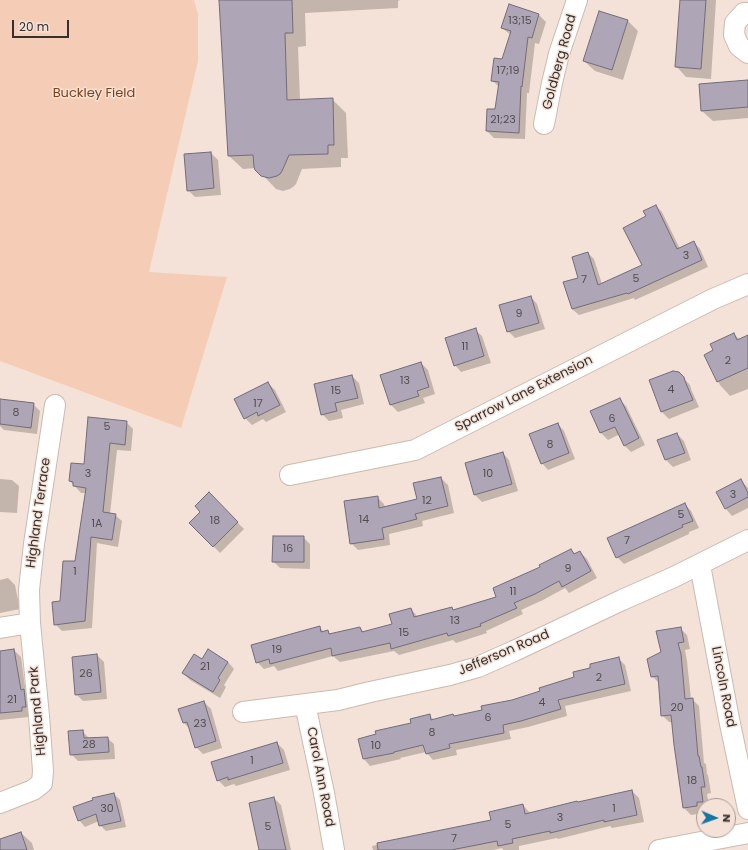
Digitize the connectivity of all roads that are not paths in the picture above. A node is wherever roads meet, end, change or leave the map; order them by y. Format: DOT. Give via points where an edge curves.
graph roads {
  1 [pos="577,0"];
  2 [pos="745,9"];
  3 [pos="748,53"];
  4 [pos="544,124"];
  5 [pos="748,284"];
  6 [pos="55,405"];
  7 [pos="290,475"];
  8 [pos="748,540"];
  9 [pos="700,565"];
  10 [pos="30,623"];
  11 [pos="0,628"];
  12 [pos="305,704"];
  13 [pos="243,712"];
  14 [pos="0,803"];
  15 [pos="748,809"];
  16 [pos="748,833"];
  17 [pos="334,850"];
  18 [pos="659,850"];
  1 -- 4 [label="street, Goldberg Road" via="559,54"];
  2 -- 3 [label="street" via="736,23 734,35 739,46"];
  5 -- 7 [label="street, Sparrow Lane Extension" via="713,299 415,450"];
  6 -- 10 [label="street, Highland Terrace" via="34,544 29,590"];
  8 -- 9 [label="street, Jefferson Road"];
  9 -- 12 [label="street, Jefferson Road" via="478,667 338,700"];
  9 -- 15 [label="street, Lincoln Road"];
  10 -- 11 [label="street"];
  10 -- 14 [label="street, Highland Park" via="39,716 42,783 33,790"];
  12 -- 13 [label="street, Jefferson Road"];
  12 -- 17 [label="street, Carol Ann Road"];
  16 -- 18 [label="street"];
}
